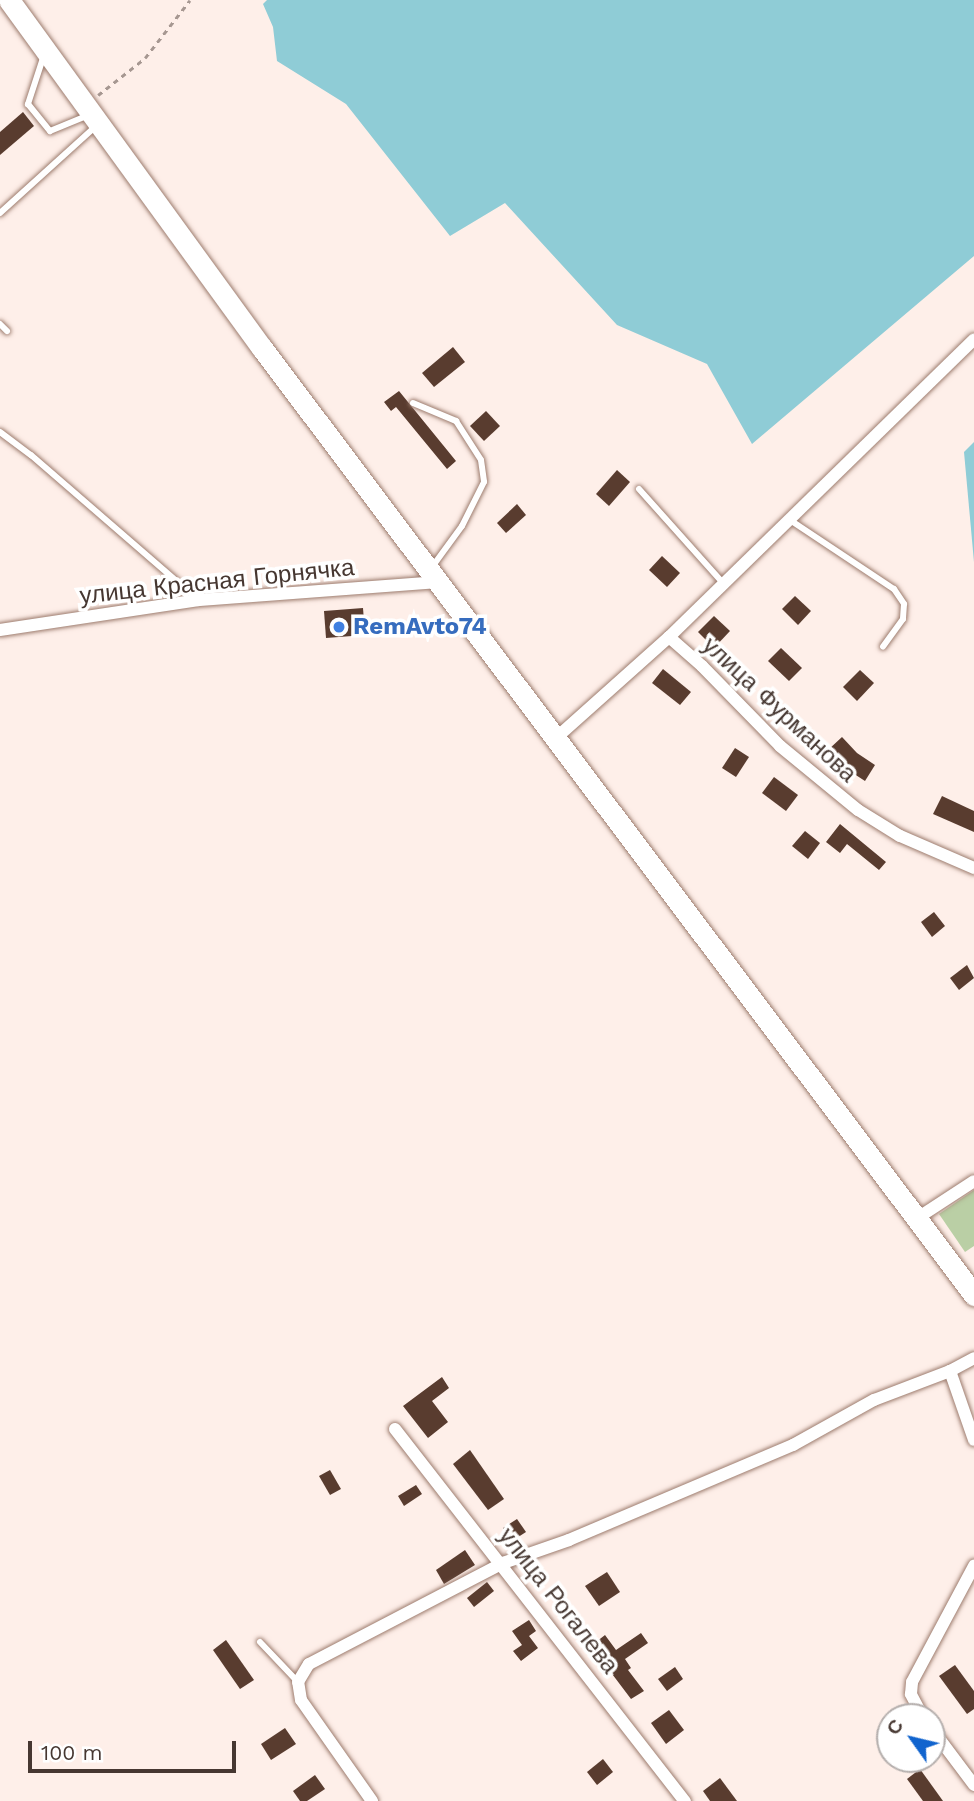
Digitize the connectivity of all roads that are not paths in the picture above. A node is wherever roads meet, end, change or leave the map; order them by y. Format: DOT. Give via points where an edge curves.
graph roads {
  1 [pos="9,0"];
  2 [pos="46,50"];
  3 [pos="93,113"];
  4 [pos="0,213"];
  5 [pos="0,324"];
  6 [pos="7,331"];
  7 [pos="974,340"];
  8 [pos="413,403"];
  9 [pos="0,432"];
  10 [pos="639,489"];
  11 [pos="790,520"];
  12 [pos="435,575"];
  13 [pos="724,584"];
  14 [pos="199,600"];
  15 [pos="3,627"];
  16 [pos="669,637"];
  17 [pos="883,647"];
  18 [pos="556,738"];
  19 [pos="974,868"];
  20 [pos="974,1181"];
  21 [pos="916,1219"];
  22 [pos="974,1295"];
  23 [pos="974,1358"];
  24 [pos="950,1371"];
  25 [pos="395,1429"];
  26 [pos="974,1440"];
  27 [pos="503,1563"];
  28 [pos="974,1566"];
  29 [pos="260,1642"];
  30 [pos="298,1682"];
  31 [pos="916,1703"];
  32 [pos="946,1748"];
  33 [pos="974,1785"];
  34 [pos="372,1801"];
  35 [pos="685,1801"];
  1 -- 2 [label="main road"];
  2 -- 3 [label="main road"];
  2 -- 3 [label="lane" via="27,104 50,131"];
  3 -- 4 [label="lane"];
  3 -- 12 [label="main road" via="262,348"];
  5 -- 6 [label="lane"];
  7 -- 11 [label="street"];
  8 -- 12 [label="lane" via="456,421 479,455 484,482"];
  9 -- 14 [label="lane"];
  10 -- 13 [label="lane"];
  11 -- 13 [label="street"];
  11 -- 17 [label="lane" via="894,589 904,604 903,619"];
  12 -- 14 [label="street, улица Красная Горнячка"];
  12 -- 18 [label="main road"];
  13 -- 16 [label="street"];
  14 -- 15 [label="street, улица Красная Горнячка"];
  16 -- 18 [label="street"];
  16 -- 19 [label="street, улица Фурманова" via="780,746 858,810 900,836"];
  18 -- 21 [label="main road"];
  20 -- 21 [label="street"];
  21 -- 22 [label="main road"];
  23 -- 24 [label="street"];
  24 -- 26 [label="street"];
  24 -- 27 [label="street" via="874,1400 793,1445 569,1540"];
  25 -- 27 [label="street, улица Рогалева"];
  27 -- 30 [label="street" via="309,1664"];
  27 -- 35 [label="street, улица Рогалева"];
  28 -- 31 [label="street" via="912,1682"];
  29 -- 30 [label="lane"];
  30 -- 34 [label="street" via="301,1700"];
  32 -- 33 [label="street"];
}
